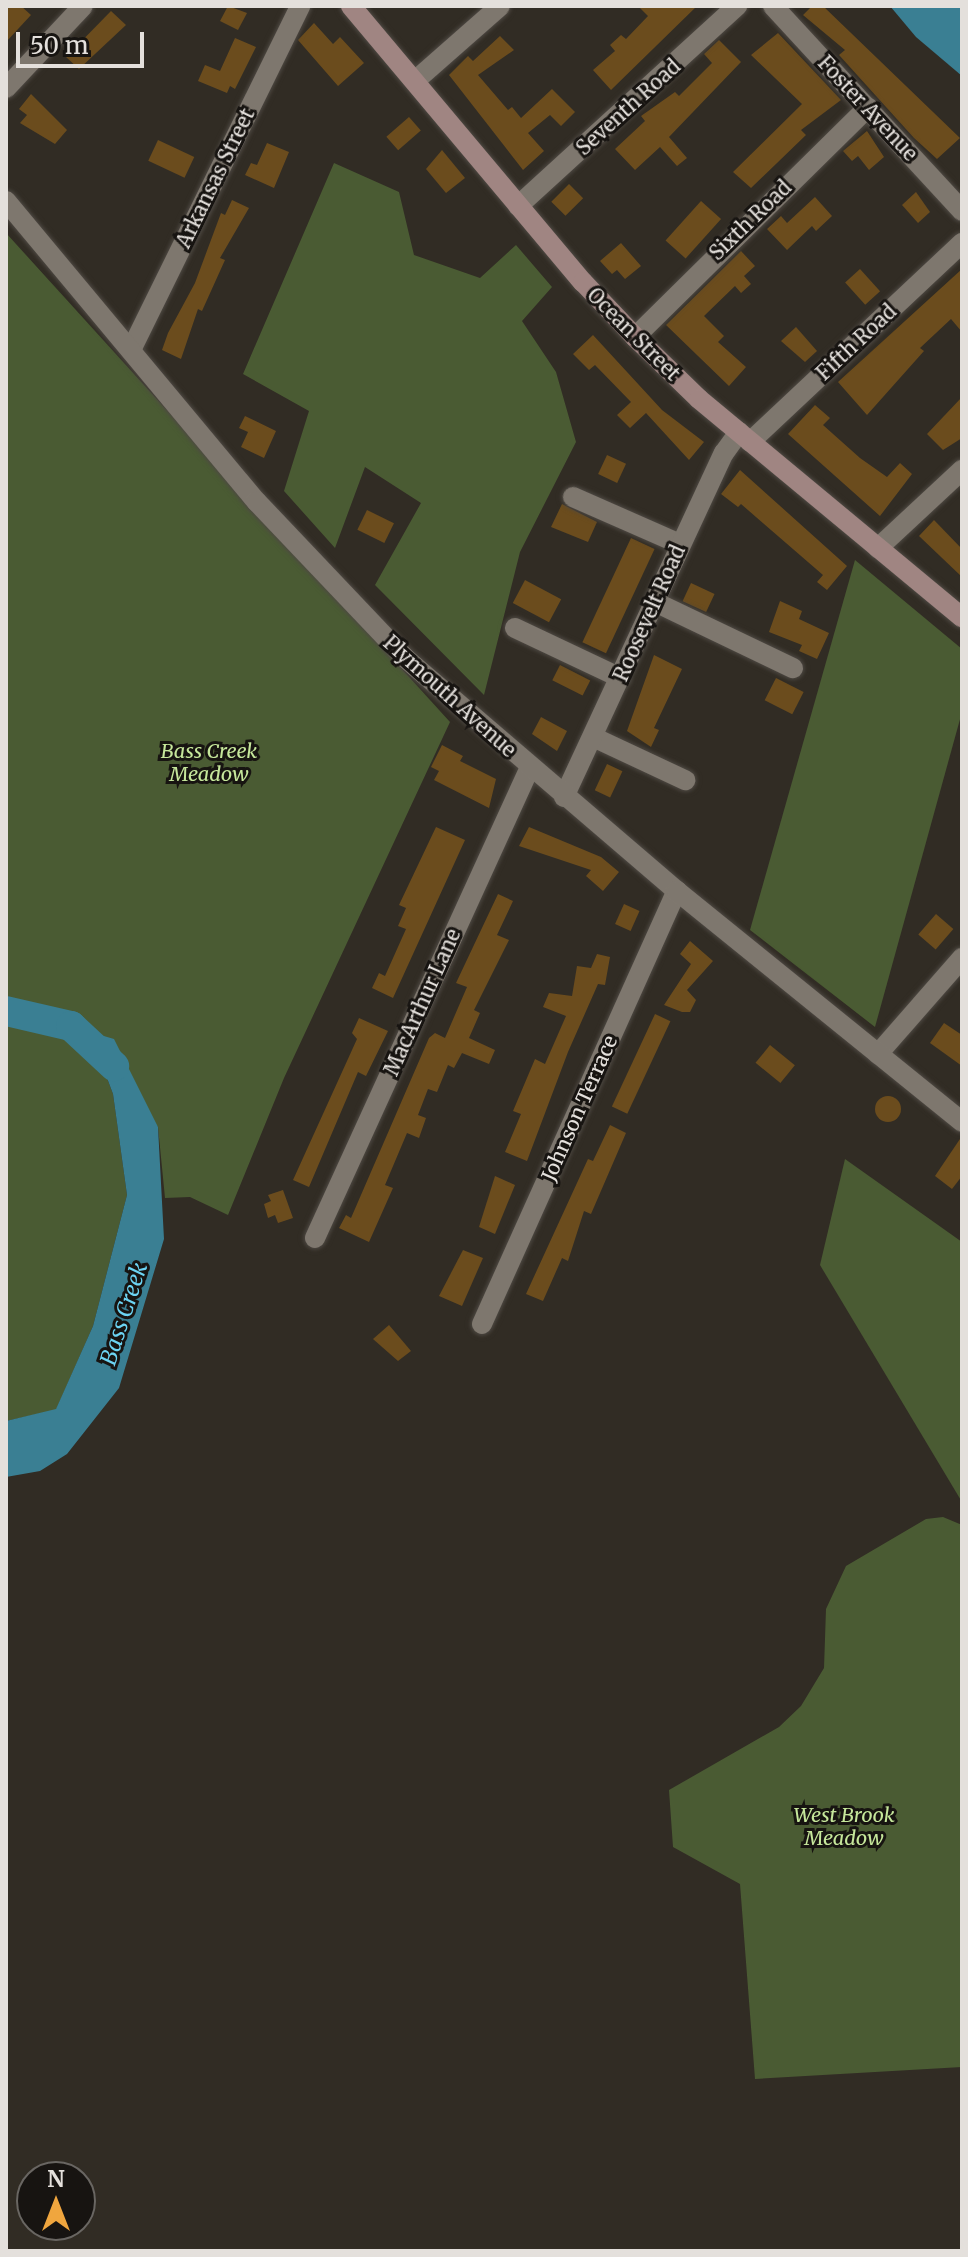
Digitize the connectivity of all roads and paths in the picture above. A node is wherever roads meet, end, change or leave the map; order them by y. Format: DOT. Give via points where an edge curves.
graph roads {
  1 [pos="83,6"];
  2 [pos="300,6"];
  3 [pos="351,6"];
  4 [pos="500,6"];
  5 [pos="737,6"];
  6 [pos="773,6"];
  7 [pos="415,81"];
  8 [pos="6,88"];
  9 [pos="868,107"];
  10 [pos="6,201"];
  11 [pos="518,206"];
  12 [pos="962,211"];
  13 [pos="962,243"];
  14 [pos="635,337"];
  15 [pos="131,350"];
  16 [pos="745,437"];
  17 [pos="962,470"];
  18 [pos="573,497"];
  19 [pos="680,544"];
  20 [pos="878,548"];
  21 [pos="655,602"];
  22 [pos="962,617"];
  23 [pos="515,628"];
  24 [pos="793,668"];
  25 [pos="621,678"];
  26 [pos="593,737"];
  27 [pos="530,767"];
  28 [pos="685,780"];
  29 [pos="564,797"];
  30 [pos="677,891"];
  31 [pos="962,958"];
  32 [pos="878,1054"];
  33 [pos="962,1122"];
  34 [pos="315,1238"];
  35 [pos="482,1324"];
  1 -- 8 [label="street"];
  2 -- 15 [label="street, Arkansas Street"];
  3 -- 7 [label="main road, Ocean Street"];
  4 -- 7 [label="street"];
  5 -- 11 [label="street, Seventh Road"];
  6 -- 9 [label="street, Foster Avenue"];
  7 -- 11 [label="main road, Ocean Street"];
  9 -- 12 [label="street, Foster Avenue"];
  9 -- 14 [label="street, Sixth Road"];
  10 -- 15 [label="street, Plymouth Avenue"];
  11 -- 14 [label="main road, Ocean Street"];
  13 -- 16 [label="street, Fifth Road"];
  14 -- 16 [label="main road, Ocean Street"];
  15 -- 27 [label="street, Plymouth Avenue" via="307,557 404,657"];
  16 -- 19 [label="street, Roosevelt Road" via="724,453"];
  16 -- 20 [label="main road, Ocean Street"];
  17 -- 20 [label="street"];
  18 -- 19 [label="street"];
  19 -- 21 [label="street, Roosevelt Road"];
  20 -- 22 [label="main road, Ocean Street"];
  21 -- 24 [label="street"];
  21 -- 25 [label="street, Roosevelt Road"];
  23 -- 25 [label="street"];
  25 -- 26 [label="street, Roosevelt Road"];
  26 -- 28 [label="street"];
  26 -- 29 [label="street, Roosevelt Road"];
  27 -- 29 [label="street, Plymouth Avenue"];
  27 -- 34 [label="street, MacArthur Lane"];
  29 -- 30 [label="street, Plymouth Avenue"];
  30 -- 32 [label="street, Plymouth Avenue"];
  30 -- 35 [label="street, Johnson Terrace"];
  31 -- 32 [label="street"];
  32 -- 33 [label="street, Plymouth Avenue"];
}
